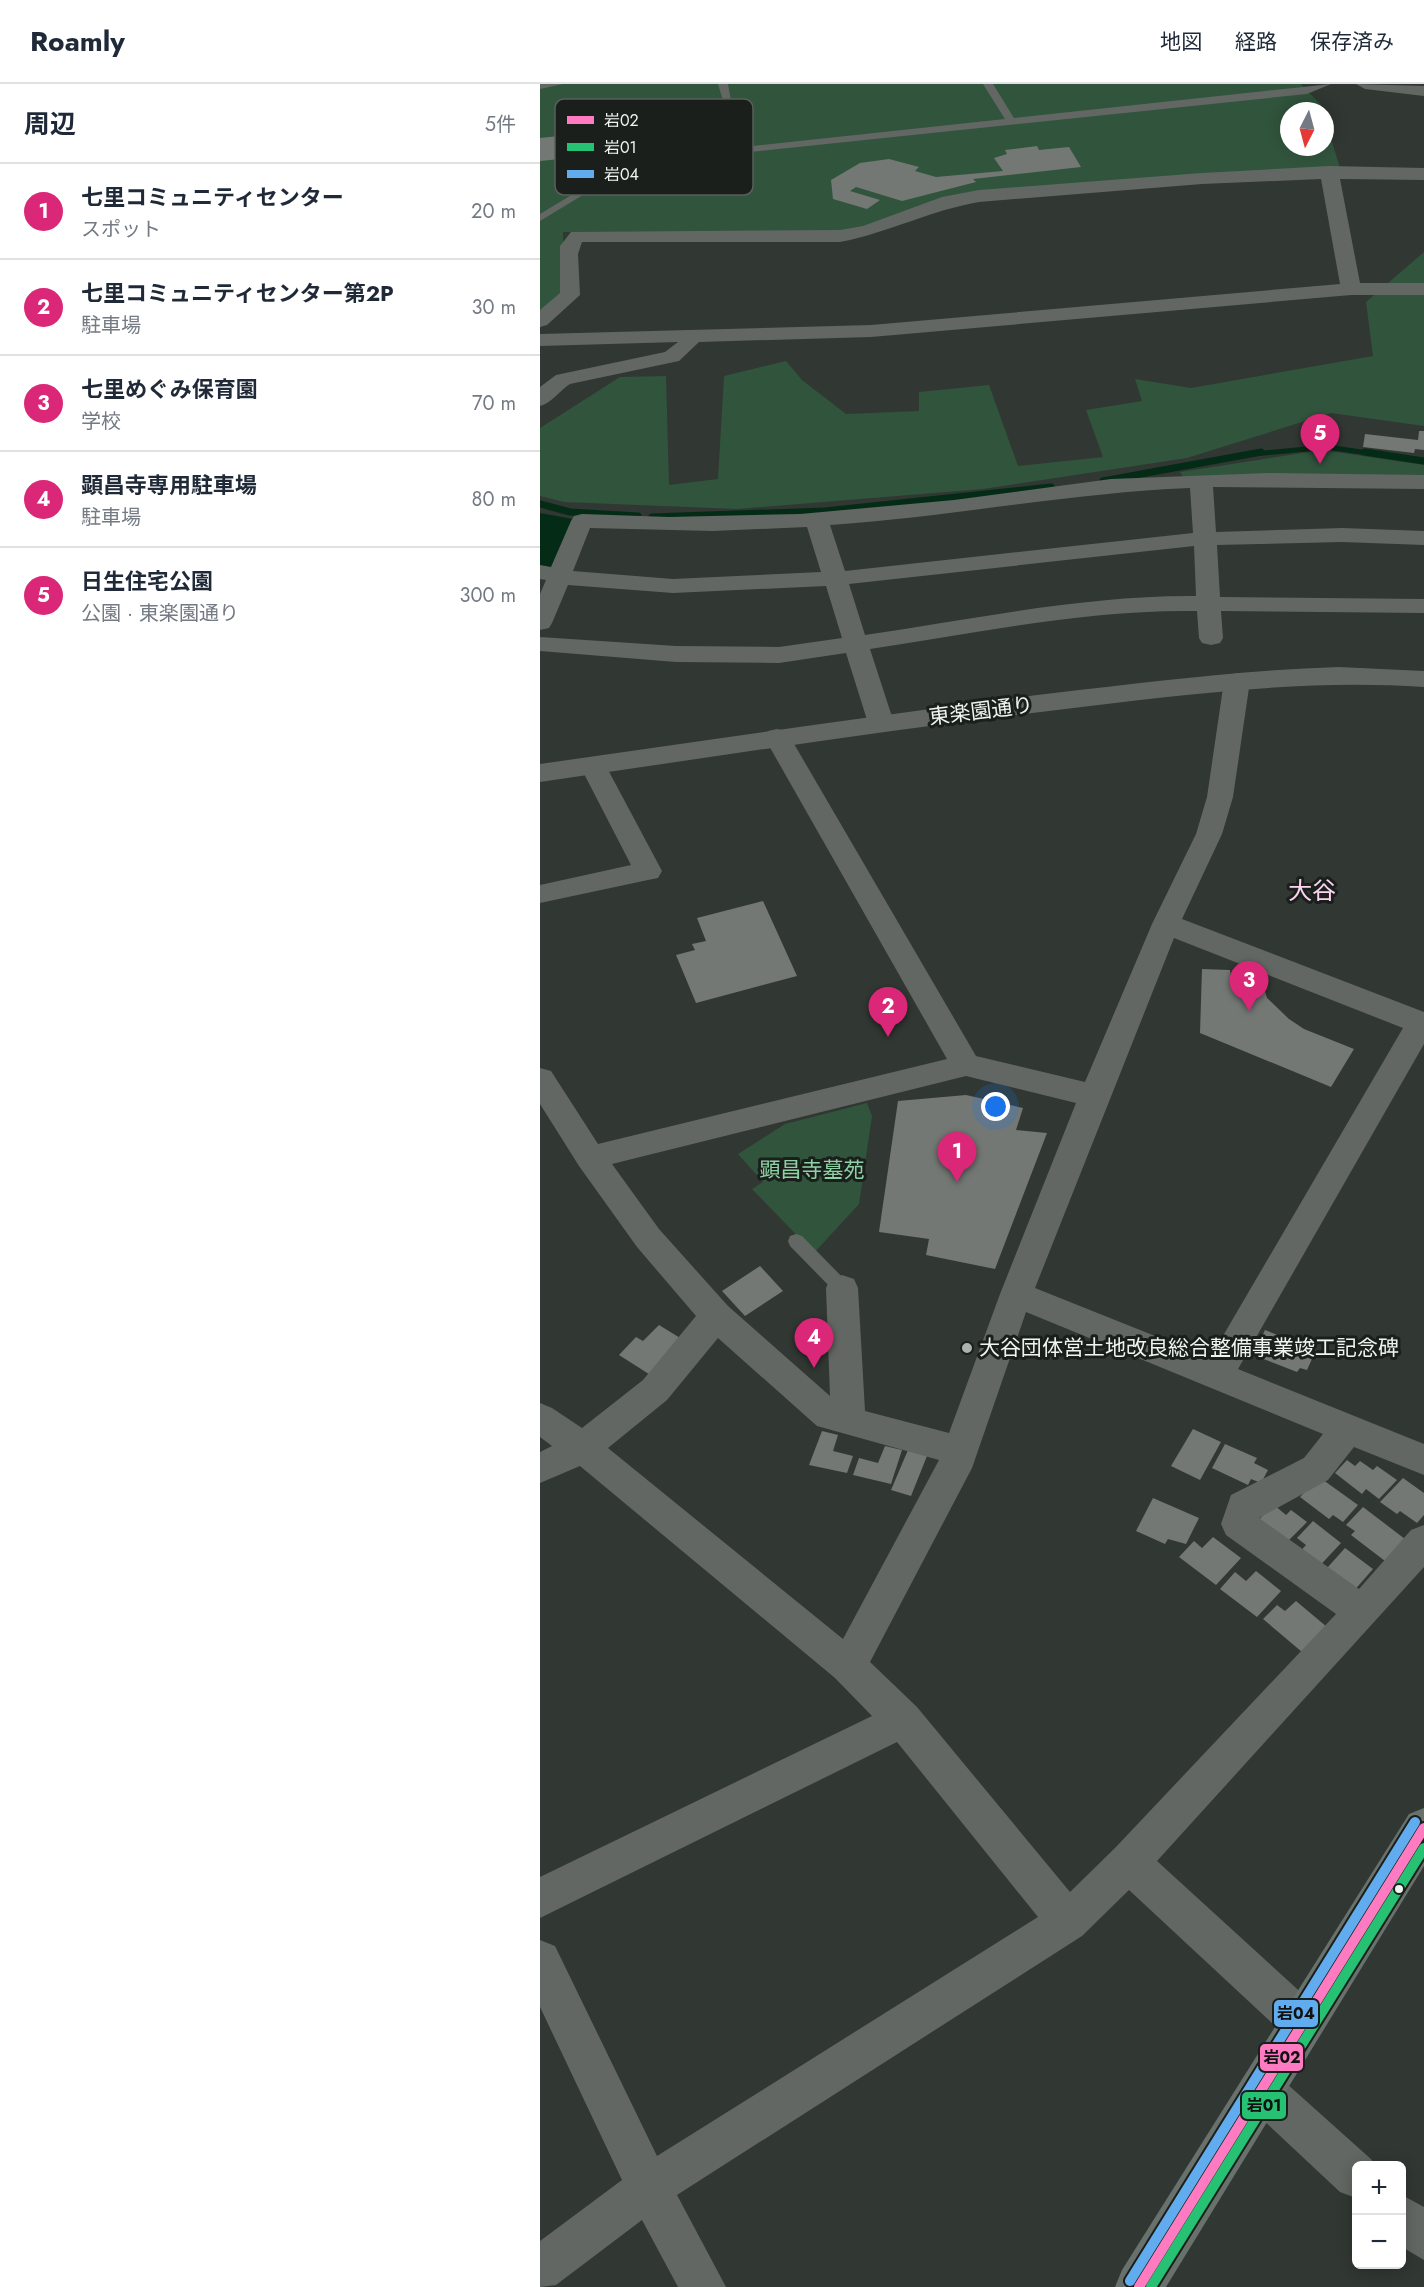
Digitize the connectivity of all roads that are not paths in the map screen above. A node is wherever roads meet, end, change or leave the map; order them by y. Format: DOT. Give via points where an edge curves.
graph roads {
  1 [pos="558,84"];
  2 [pos="723,84"];
  3 [pos="988,84"];
  4 [pos="1326,84"];
  5 [pos="1365,84"];
  6 [pos="540,86"];
  7 [pos="1424,91"];
  8 [pos="728,99"];
  9 [pos="1011,122"];
  10 [pos="753,149"];
  11 [pos="1329,172"];
  12 [pos="1424,174"];
  13 [pos="578,195"];
  14 [pos="540,219"];
  15 [pos="1351,289"];
  16 [pos="1424,289"];
  17 [pos="540,321"];
  18 [pos="693,336"];
  19 [pos="622,338"];
  20 [pos="540,340"];
  21 [pos="615,370"];
  22 [pos="540,400"];
  23 [pos="1201,481"];
  24 [pos="1424,482"];
  25 [pos="816,518"];
  26 [pos="1424,538"];
  27 [pos="1204,539"];
  28 [pos="550,574"];
  29 [pos="834,579"];
  30 [pos="1210,603"];
  31 [pos="1424,606"];
  32 [pos="540,624"];
  33 [pos="1211,638"];
  34 [pos="857,643"];
  35 [pos="540,644"];
  36 [pos="1424,679"];
  37 [pos="1237,681"];
  38 [pos="881,723"];
  39 [pos="777,737"];
  40 [pos="593,766"];
  41 [pos="540,773"];
  42 [pos="540,894"];
  43 [pos="1166,924"];
  44 [pos="1423,1023"];
  45 [pos="966,1065"];
  46 [pos="540,1079"];
  47 [pos="1094,1095"];
  48 [pos="590,1158"];
  49 [pos="796,1241"];
  50 [pos="842,1288"];
  51 [pos="1016,1294"];
  52 [pos="716,1316"];
  53 [pos="1218,1374"];
  54 [pos="540,1418"];
  55 [pos="848,1421"];
  56 [pos="1348,1430"];
  57 [pos="583,1448"];
  58 [pos="960,1451"];
  59 [pos="1424,1460"];
  60 [pos="540,1468"];
  61 [pos="1424,1541"];
  62 [pos="1362,1612"];
  63 [pos="848,1666"];
  64 [pos="903,1720"];
  65 [pos="1424,1828"];
  66 [pos="1129,1862"];
  67 [pos="540,1898"];
  68 [pos="1068,1922"];
  69 [pos="540,1961"];
  70 [pos="1303,2023"];
  71 [pos="1261,2089"];
  72 [pos="1352,2172"];
  73 [pos="649,2187"];
  74 [pos="1406,2221"];
  75 [pos="1424,2237"];
  76 [pos="540,2269"];
  77 [pos="703,2287"];
  78 [pos="1139,2287"];
  1 -- 6 [label="lane"];
  2 -- 8 [label="lane"];
  3 -- 9 [label="lane"];
  4 -- 9 [label="lane" via="1307,91"];
  5 -- 7 [label="street"];
  9 -- 10 [label="lane"];
  11 -- 12 [label="street"];
  11 -- 15 [label="street"];
  11 -- 17 [label="street" via="963,198 867,231 840,236 578,236 569,246 570,295"];
  13 -- 14 [label="lane"];
  15 -- 16 [label="street"];
  15 -- 18 [label="street" via="871,331"];
  18 -- 19 [label="street"];
  18 -- 21 [label="street" via="672,357"];
  19 -- 20 [label="street"];
  19 -- 21 [label="street"];
  21 -- 22 [label="street" via="563,379"];
  23 -- 24 [label="street"];
  23 -- 25 [label="street" via="1111,486 930,510"];
  23 -- 27 [label="street"];
  25 -- 28 [label="street" via="681,526 582,521"];
  25 -- 29 [label="street"];
  26 -- 27 [label="street" via="1342,535"];
  27 -- 29 [label="street"];
  27 -- 30 [label="street"];
  28 -- 29 [label="street" via="673,586"];
  28 -- 32 [label="street"];
  29 -- 34 [label="street"];
  30 -- 31 [label="street"];
  30 -- 33 [label="street"];
  30 -- 34 [label="street" via="1086,610"];
  34 -- 35 [label="street" via="779,655 744,656"];
  34 -- 38 [label="street"];
  36 -- 37 [label="street, 東楽園通り" via="1362,674"];
  37 -- 38 [label="street, 東楽園通り"];
  37 -- 43 [label="street" via="1220,797 1209,834"];
  38 -- 39 [label="street, 東楽園通り"];
  39 -- 40 [label="street, 東楽園通り"];
  39 -- 45 [label="street"];
  40 -- 41 [label="street, 東楽園通り"];
  40 -- 42 [label="street" via="648,870"];
  43 -- 44 [label="street"];
  43 -- 47 [label="street"];
  44 -- 53 [label="street"];
  45 -- 47 [label="street"];
  45 -- 48 [label="street"];
  46 -- 48 [label="street"];
  47 -- 51 [label="street"];
  48 -- 52 [label="street" via="648,1238"];
  49 -- 50 [label="lane"];
  50 -- 55 [label="street"];
  51 -- 53 [label="street"];
  51 -- 58 [label="street"];
  52 -- 55 [label="street" via="829,1416"];
  52 -- 57 [label="street" via="655,1390"];
  53 -- 56 [label="street"];
  54 -- 57 [label="street"];
  55 -- 58 [label="street"];
  56 -- 59 [label="street"];
  56 -- 62 [label="street" via="1316,1469 1244,1506 1239,1524"];
  57 -- 60 [label="street"];
  57 -- 63 [label="street"];
  58 -- 63 [label="street"];
  61 -- 62 [label="street"];
  62 -- 66 [label="street"];
  63 -- 64 [label="street"];
  64 -- 67 [label="street"];
  64 -- 68 [label="street"];
  65 -- 70 [label="main road"];
  66 -- 68 [label="street"];
  66 -- 70 [label="street"];
  68 -- 73 [label="street"];
  69 -- 73 [label="street"];
  70 -- 71 [label="main road"];
  71 -- 72 [label="street"];
  71 -- 78 [label="main road"];
  73 -- 76 [label="street"];
  73 -- 77 [label="street"];
  74 -- 75 [label="street"];
}
